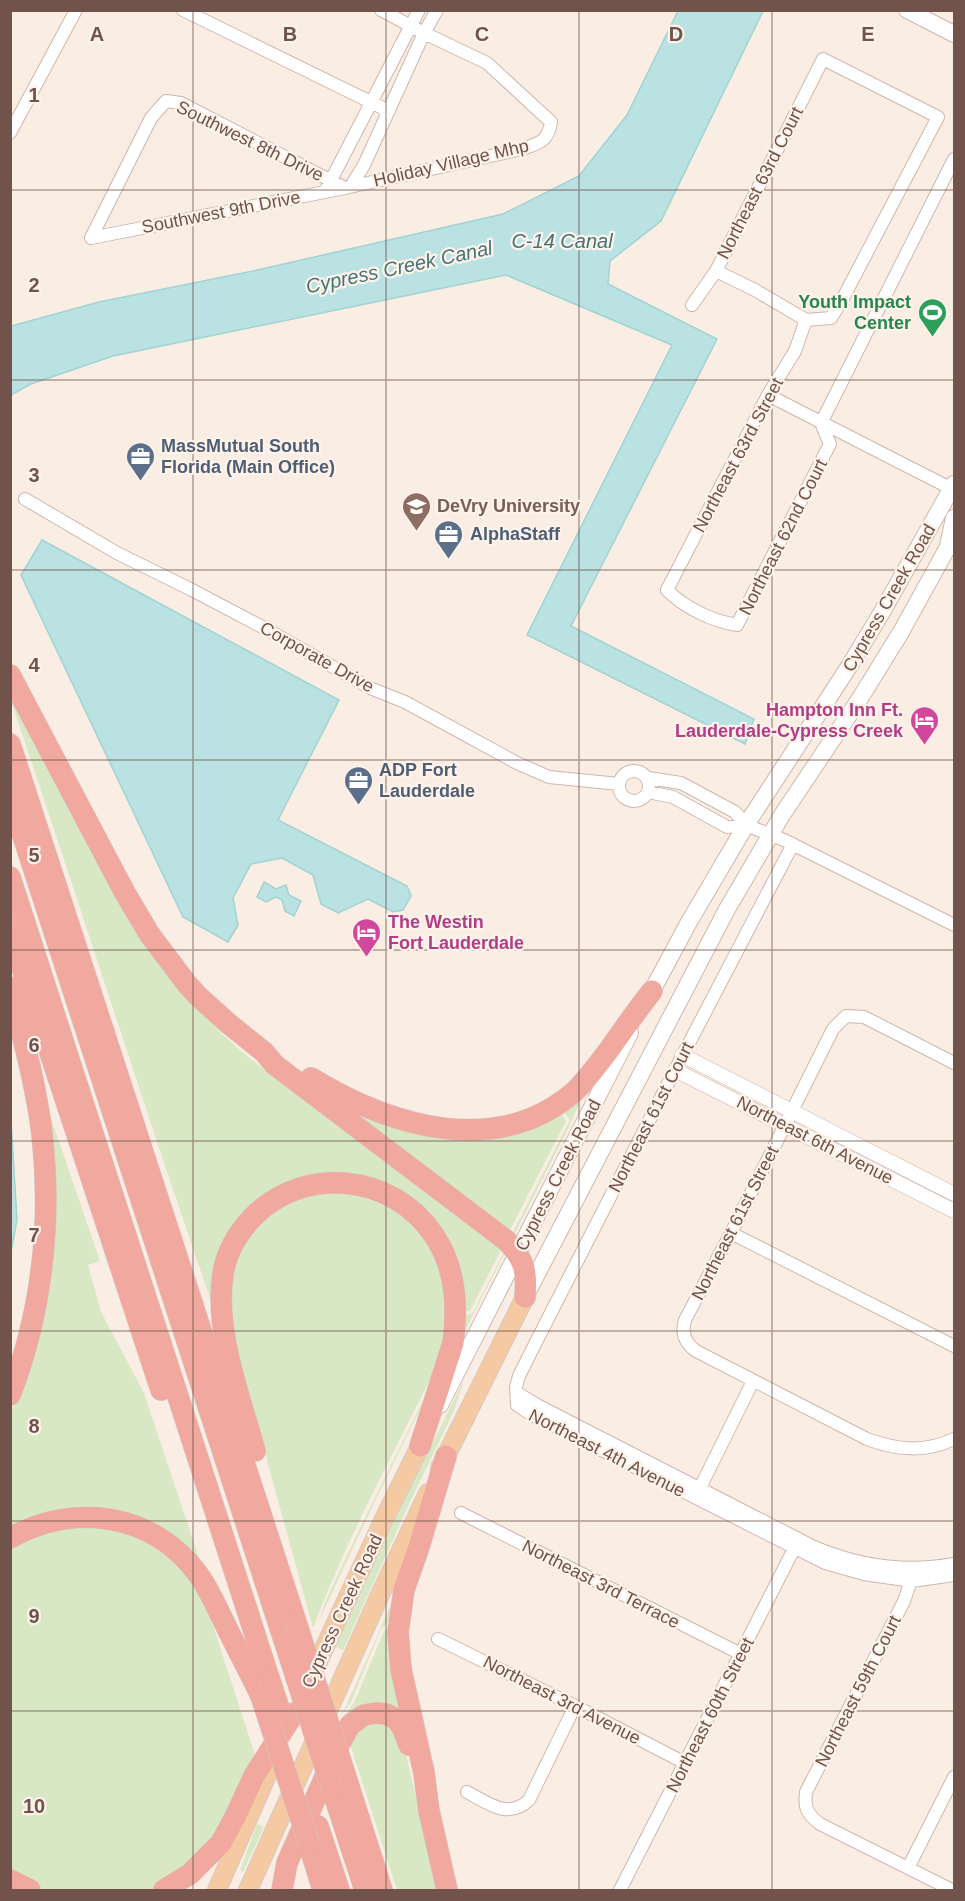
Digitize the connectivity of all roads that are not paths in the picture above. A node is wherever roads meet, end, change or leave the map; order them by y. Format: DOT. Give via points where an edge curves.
graph roads {
  1 [pos="76,10"];
  2 [pos="183,10"];
  3 [pos="381,10"];
  4 [pos="419,10"];
  5 [pos="437,10"];
  6 [pos="907,10"];
  7 [pos="411,26"];
  8 [pos="424,33"];
  9 [pos="954,34"];
  10 [pos="373,103"];
  11 [pos="389,111"];
  12 [pos="10,133"];
  13 [pos="954,159"];
  14 [pos="328,186"];
  15 [pos="348,187"];
  16 [pos="91,238"];
  17 [pos="716,271"];
  18 [pos="692,304"];
  19 [pos="806,320"];
  20 [pos="768,395"];
  21 [pos="821,423"];
  22 [pos="954,488"];
  23 [pos="25,499"];
  24 [pos="954,518"];
  25 [pos="951,543"];
  26 [pos="737,626"];
  27 [pos="10,675"];
  28 [pos="10,744"];
  29 [pos="648,778"];
  30 [pos="619,784"];
  31 [pos="648,792"];
  32 [pos="10,796"];
  33 [pos="746,825"];
  34 [pos="771,834"];
  35 [pos="794,844"];
  36 [pos="10,877"];
  37 [pos="954,925"];
  38 [pos="10,931"];
  39 [pos="10,987"];
  40 [pos="652,991"];
  41 [pos="264,1052"];
  42 [pos="682,1055"];
  43 [pos="954,1063"];
  44 [pos="675,1070"];
  45 [pos="792,1112"];
  46 [pos="785,1125"];
  47 [pos="954,1194"];
  48 [pos="954,1211"];
  49 [pos="731,1233"];
  50 [pos="518,1253"];
  51 [pos="525,1297"];
  52 [pos="954,1346"];
  53 [pos="753,1381"];
  54 [pos="517,1393"];
  55 [pos="10,1395"];
  56 [pos="954,1439"];
  57 [pos="420,1446"];
  58 [pos="446,1455"];
  59 [pos="697,1493"];
  60 [pos="461,1513"];
  61 [pos="10,1538"];
  62 [pos="797,1544"];
  63 [pos="273,1552"];
  64 [pos="954,1564"];
  65 [pos="913,1575"];
  66 [pos="954,1575"];
  67 [pos="438,1639"];
  68 [pos="741,1654"];
  69 [pos="265,1687"];
  70 [pos="576,1706"];
  71 [pos="294,1713"];
  72 [pos="685,1763"];
  73 [pos="954,1777"];
  74 [pos="467,1792"];
  75 [pos="429,1811"];
  76 [pos="313,1835"];
  77 [pos="908,1868"];
  78 [pos="10,1880"];
  79 [pos="30,1890"];
  80 [pos="164,1890"];
  81 [pos="217,1890"];
  82 [pos="248,1890"];
  83 [pos="282,1890"];
  84 [pos="323,1890"];
  85 [pos="339,1890"];
  86 [pos="365,1890"];
  87 [pos="382,1890"];
  88 [pos="447,1890"];
  89 [pos="620,1890"];
  90 [pos="952,1890"];
  1 -- 12 [label="street"];
  2 -- 10 [label="street"];
  3 -- 7 [label="street"];
  4 -- 7 [label="street"];
  5 -- 8 [label="street, Holiday Village Mhp"];
  6 -- 9 [label="main road"];
  7 -- 8 [label="street"];
  7 -- 10 [label="street"];
  8 -- 11 [label="street, Holiday Village Mhp"];
  8 -- 15 [label="street, Holiday Village Mhp" via="487,63 551,122 550,134 542,142 522,149"];
  10 -- 11 [label="street"];
  10 -- 14 [label="street"];
  11 -- 15 [label="street, Holiday Village Mhp" via="364,165"];
  13 -- 21 [label="street"];
  14 -- 15 [label="street, Southwest 9th Drive"];
  14 -- 16 [label="street, Southwest 9th Drive"];
  14 -- 16 [label="street, Southwest 8th Drive" via="181,103 166,101 151,118"];
  17 -- 18 [label="street, Northeast 63rd Court"];
  17 -- 19 [label="street"];
  17 -- 19 [label="street, Northeast 63rd Court" via="823,59 938,117 831,318"];
  19 -- 20 [label="street, Northeast 63rd Street" via="795,351"];
  20 -- 21 [label="street"];
  20 -- 26 [label="street, Northeast 63rd Street" via="667,590 721,623"];
  21 -- 22 [label="street"];
  21 -- 26 [label="street, Northeast 62nd Court" via="830,444"];
  22 -- 33 [label="main road, Cypress Creek Road" via="850,665"];
  23 -- 30 [label="street, Corporate Drive" via="117,553 517,763 549,777"];
  24 -- 25 [label="main road, Cypress Creek Road"];
  25 -- 34 [label="main road, Cypress Creek Road" via="883,661"];
  27 -- 41 [label="highway" via="150,935 199,997"];
  28 -- 63 [label="highway"];
  29 -- 30 [label="street" via="631,770"];
  29 -- 31 [label="street"];
  29 -- 33 [label="street" via="681,783 735,812"];
  30 -- 31 [label="street" via="621,794 628,800 638,801"];
  31 -- 33 [label="street" via="673,797 727,827"];
  32 -- 86 [label="highway, bridge"];
  33 -- 34 [label="street"];
  33 -- 40 [label="main road, Cypress Creek Road"];
  34 -- 35 [label="street"];
  34 -- 51 [label="main road, Cypress Creek Road" via="708,944"];
  35 -- 37 [label="street"];
  35 -- 42 [label="street, Northeast 61st Court"];
  36 -- 69 [label="highway"];
  38 -- 69 [label="highway"];
  39 -- 55 [label="highway" via="42,1132 46,1190 36,1305"];
  40 -- 41 [label="highway" via="575,1091 535,1116 496,1128 444,1129 393,1117 340,1095"];
  40 -- 50 [label="main road, Cypress Creek Road"];
  41 -- 50 [label="highway" via="275,1065 499,1234"];
  42 -- 44 [label="street, Northeast 61st Court"];
  42 -- 45 [label="street, Northeast 6th Avenue"];
  43 -- 45 [label="street, Northeast 61st Street" via="864,1017 846,1016 833,1029"];
  44 -- 46 [label="street, Northeast 6th Avenue"];
  44 -- 54 [label="street, Northeast 61st Court" via="519,1376"];
  45 -- 46 [label="street, Northeast 61st Street"];
  45 -- 47 [label="street, Northeast 6th Avenue"];
  46 -- 48 [label="street, Northeast 6th Avenue"];
  46 -- 49 [label="street, Northeast 61st Street"];
  49 -- 52 [label="street"];
  49 -- 53 [label="street, Northeast 61st Street" via="682,1328 688,1345 696,1351"];
  50 -- 51 [label="highway" via="525,1268"];
  50 -- 57 [label="main road, Cypress Creek Road"];
  51 -- 58 [label="main road, Cypress Creek Road"];
  53 -- 56 [label="street" via="886,1446 906,1449"];
  53 -- 59 [label="street"];
  54 -- 59 [label="street, Northeast 4th Avenue"];
  57 -- 63 [label="highway" via="455,1327 454,1293 442,1248 415,1213 374,1188 324,1183 286,1193 262,1208 237,1237 226,1260 221,1300"];
  57 -- 71 [label="main road, Cypress Creek Road"];
  58 -- 75 [label="highway" via="404,1590 398,1632 401,1669"];
  58 -- 82 [label="main road, Cypress Creek Road"];
  59 -- 62 [label="street, Northeast 4th Avenue"];
  60 -- 68 [label="street, Northeast 3rd Terrace"];
  61 -- 69 [label="highway" via="38,1524 81,1517 108,1518 157,1537 177,1551 207,1587"];
  62 -- 65 [label="street, Northeast 4th Avenue" via="842,1569 864,1575"];
  62 -- 68 [label="street, Northeast 60th Street"];
  63 -- 87 [label="highway, bridge"];
  64 -- 65 [label="street, Northeast 4th Avenue"];
  65 -- 66 [label="street, Northeast 4th Avenue"];
  65 -- 77 [label="street, Northeast 59th Court" via="904,1601 806,1792 805,1803 820,1824"];
  67 -- 70 [label="street, Northeast 3rd Avenue"];
  68 -- 72 [label="street, Northeast 60th Street"];
  69 -- 76 [label="highway, bridge"];
  70 -- 72 [label="street, Northeast 3rd Avenue"];
  70 -- 74 [label="street" via="528,1800 516,1809 501,1809"];
  71 -- 80 [label="highway" via="254,1776 221,1843 190,1874"];
  71 -- 81 [label="main road, Cypress Creek Road"];
  72 -- 89 [label="street, Northeast 60th Street"];
  73 -- 77 [label="street"];
  75 -- 83 [label="highway" via="402,1726 381,1713 358,1717 339,1745 287,1863"];
  75 -- 88 [label="highway"];
  76 -- 84 [label="highway"];
  76 -- 85 [label="highway"];
  77 -- 90 [label="street"];
  78 -- 79 [label="highway"];
}
